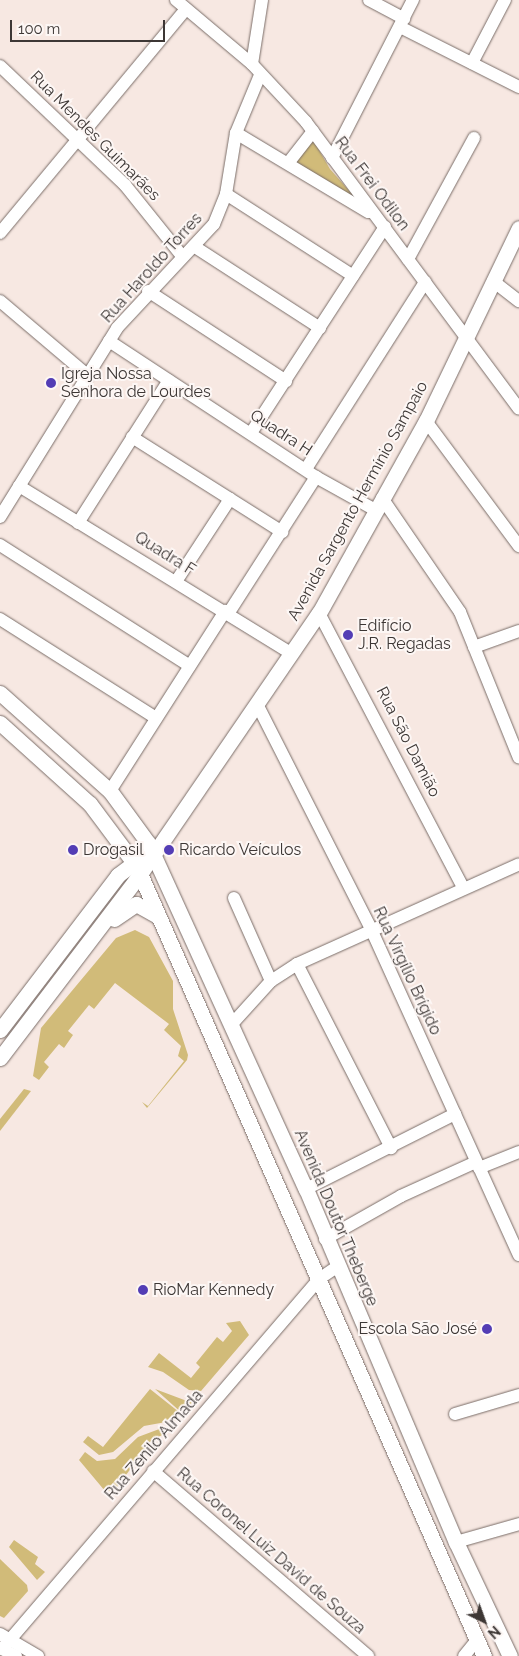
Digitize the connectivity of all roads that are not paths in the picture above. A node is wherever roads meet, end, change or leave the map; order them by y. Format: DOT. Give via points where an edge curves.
graph roads {
  1 [pos="176,0"];
  2 [pos="262,0"];
  3 [pos="368,0"];
  4 [pos="413,0"];
  5 [pos="504,0"];
  6 [pos="186,9"];
  7 [pos="402,23"];
  8 [pos="472,63"];
  9 [pos="252,64"];
  10 [pos="0,66"];
  11 [pos="260,75"];
  12 [pos="519,87"];
  13 [pos="313,132"];
  14 [pos="236,133"];
  15 [pos="474,138"];
  16 [pos="79,140"];
  17 [pos="332,158"];
  18 [pos="289,162"];
  19 [pos="226,194"];
  20 [pos="374,216"];
  21 [pos="385,227"];
  22 [pos="519,228"];
  23 [pos="0,233"];
  24 [pos="194,247"];
  25 [pos="182,256"];
  26 [pos="408,258"];
  27 [pos="353,276"];
  28 [pos="492,281"];
  29 [pos="425,282"];
  30 [pos="148,291"];
  31 [pos="0,300"];
  32 [pos="519,301"];
  33 [pos="320,328"];
  34 [pos="466,336"];
  35 [pos="109,341"];
  36 [pos="86,374"];
  37 [pos="169,380"];
  38 [pos="286,381"];
  39 [pos="519,409"];
  40 [pos="426,421"];
  41 [pos="251,433"];
  42 [pos="132,437"];
  43 [pos="311,473"];
  44 [pos="19,486"];
  45 [pos="230,499"];
  46 [pos="379,504"];
  47 [pos="0,517"];
  48 [pos="78,524"];
  49 [pos="282,532"];
  50 [pos="0,545"];
  51 [pos="519,546"];
  52 [pos="176,580"];
  53 [pos="226,612"];
  54 [pos="320,614"];
  55 [pos="0,619"];
  56 [pos="519,631"];
  57 [pos="474,647"];
  58 [pos="292,654"];
  59 [pos="190,666"];
  60 [pos="0,693"];
  61 [pos="257,704"];
  62 [pos="156,718"];
  63 [pos="0,723"];
  64 [pos="519,758"];
  65 [pos="110,791"];
  66 [pos="152,851"];
  67 [pos="519,864"];
  68 [pos="137,867"];
  69 [pos="463,886"];
  70 [pos="234,898"];
  71 [pos="159,917"];
  72 [pos="371,929"];
  73 [pos="78,953"];
  74 [pos="297,964"];
  75 [pos="271,981"];
  76 [pos="232,1024"];
  77 [pos="0,1030"];
  78 [pos="0,1058"];
  79 [pos="455,1114"];
  80 [pos="278,1126"];
  81 [pos="257,1136"];
  82 [pos="391,1148"];
  83 [pos="519,1152"];
  84 [pos="478,1165"];
  85 [pos="306,1189"];
  86 [pos="325,1239"];
  87 [pos="519,1254"];
  88 [pos="337,1267"];
  89 [pos="319,1279"];
  90 [pos="519,1395"];
  91 [pos="455,1414"];
  92 [pos="154,1471"];
  93 [pos="519,1524"];
  94 [pos="458,1545"];
  95 [pos="440,1557"];
  96 [pos="477,1640"];
  97 [pos="2,1642"];
  98 [pos="16,1656"];
  99 [pos="38,1656"];
  100 [pos="368,1656"];
  101 [pos="464,1656"];
  102 [pos="484,1656"];
  103 [pos="510,1656"];
  1 -- 6 [label="street, Rua Frei Odilon"];
  2 -- 9 [label="street"];
  3 -- 7 [label="street"];
  4 -- 7 [label="street"];
  5 -- 8 [label="street"];
  6 -- 9 [label="street, Rua Frei Odilon"];
  6 -- 16 [label="street"];
  7 -- 8 [label="street"];
  7 -- 17 [label="street"];
  8 -- 12 [label="street"];
  9 -- 11 [label="street, Rua Frei Odilon"];
  10 -- 16 [label="street, Rua Mendes Guimarães"];
  11 -- 13 [label="street, Rua Frei Odilon"];
  11 -- 14 [label="street, Rua Haroldo Torres"];
  13 -- 17 [label="street, Rua Frei Odilon"];
  13 -- 18 [label="street"];
  14 -- 18 [label="street"];
  14 -- 19 [label="street, Rua Haroldo Torres"];
  15 -- 26 [label="street"];
  16 -- 23 [label="street"];
  16 -- 25 [label="street, Rua Mendes Guimarães" via="125,185"];
  17 -- 20 [label="street, Rua Frei Odilon"];
  18 -- 20 [label="street"];
  19 -- 24 [label="street, Rua Haroldo Torres" via="214,224"];
  19 -- 27 [label="street"];
  20 -- 21 [label="street, Rua Frei Odilon"];
  21 -- 26 [label="street, Rua Frei Odilon"];
  21 -- 27 [label="street"];
  22 -- 28 [label="main road, Avenida Sargento Hermínio Sampaio"];
  24 -- 25 [label="street, Rua Haroldo Torres"];
  24 -- 33 [label="street"];
  25 -- 30 [label="street, Rua Haroldo Torres"];
  26 -- 29 [label="street, Rua Frei Odilon"];
  27 -- 33 [label="street"];
  28 -- 32 [label="street"];
  28 -- 34 [label="main road, Avenida Sargento Hermínio Sampaio"];
  29 -- 34 [label="street, Rua Frei Odilon"];
  29 -- 43 [label="street"];
  30 -- 35 [label="street, Rua Haroldo Torres"];
  30 -- 38 [label="street"];
  31 -- 36 [label="street"];
  33 -- 38 [label="street"];
  34 -- 39 [label="street, Rua Frei Odilon"];
  34 -- 40 [label="main road, Avenida Sargento Hermínio Sampaio"];
  35 -- 36 [label="street, Rua Haroldo Torres"];
  35 -- 37 [label="street, Quadra H"];
  36 -- 44 [label="street, Rua Haroldo Torres"];
  37 -- 41 [label="street, Quadra H"];
  37 -- 42 [label="street"];
  38 -- 41 [label="street"];
  40 -- 46 [label="main road, Avenida Sargento Hermínio Sampaio"];
  40 -- 51 [label="street"];
  41 -- 43 [label="street, Quadra H"];
  42 -- 45 [label="street"];
  42 -- 48 [label="street"];
  43 -- 46 [label="street, Quadra H"];
  43 -- 49 [label="street"];
  44 -- 47 [label="street, Rua Haroldo Torres"];
  44 -- 48 [label="street, Quadra F"];
  45 -- 49 [label="street"];
  45 -- 52 [label="street"];
  46 -- 54 [label="main road, Avenida Sargento Hermínio Sampaio"];
  46 -- 57 [label="street" via="460,612"];
  48 -- 52 [label="street, Quadra F" via="93,528"];
  49 -- 53 [label="street"];
  50 -- 59 [label="street"];
  52 -- 53 [label="street, Quadra F"];
  53 -- 58 [label="street, Quadra F"];
  53 -- 59 [label="street"];
  54 -- 58 [label="main road, Avenida Sargento Hermínio Sampaio"];
  54 -- 69 [label="street, Rua São Damião"];
  55 -- 62 [label="street"];
  56 -- 57 [label="street"];
  57 -- 64 [label="street"];
  58 -- 61 [label="main road, Avenida Sargento Hermínio Sampaio"];
  59 -- 62 [label="street"];
  60 -- 65 [label="main road, Avenida Doutor Theberge"];
  61 -- 66 [label="main road, Avenida Sargento Hermínio Sampaio"];
  61 -- 72 [label="street, Rua Virgílio Brígido"];
  62 -- 65 [label="street"];
  63 -- 68 [label="main road" via="90,804"];
  65 -- 66 [label="main road, Avenida Doutor Theberge"];
  66 -- 68 [label="main road, Avenida Sargento Hermínio Sampaio"];
  66 -- 76 [label="main road, Avenida Doutor Theberge"];
  67 -- 69 [label="street"];
  68 -- 71 [label="main road"];
  68 -- 73 [label="main road, Avenida Sargento Hermínio Sampaio"];
  68 -- 77 [label="main road, Avenida Sargento Hermínio Sampaio" via="118,875"];
  69 -- 72 [label="street"];
  70 -- 75 [label="street"];
  71 -- 73 [label="main road" via="147,908 130,905"];
  71 -- 81 [label="main road"];
  72 -- 74 [label="street"];
  72 -- 79 [label="street, Rua Virgílio Brígido"];
  73 -- 78 [label="main road, Avenida Sargento Hermínio Sampaio"];
  74 -- 75 [label="street"];
  74 -- 82 [label="street"];
  75 -- 76 [label="street"];
  76 -- 80 [label="main road, Avenida Doutor Theberge"];
  79 -- 82 [label="street"];
  79 -- 84 [label="street, Rua Virgílio Brígido"];
  80 -- 81 [label="main road" via="266,1126"];
  80 -- 85 [label="main road, Avenida Doutor Theberge"];
  81 -- 89 [label="main road"];
  82 -- 85 [label="street"];
  83 -- 84 [label="street"];
  84 -- 86 [label="street" via="400,1196"];
  84 -- 87 [label="street, Rua Virgílio Brígido"];
  85 -- 86 [label="main road, Avenida Doutor Theberge"];
  86 -- 88 [label="main road, Avenida Doutor Theberge"];
  88 -- 89 [label="street, Rua Zenilo Almada"];
  88 -- 94 [label="main road, Avenida Doutor Theberge"];
  89 -- 92 [label="street, Rua Zenilo Almada"];
  89 -- 95 [label="main road"];
  90 -- 91 [label="street"];
  92 -- 97 [label="street, Rua Zenilo Almada"];
  92 -- 100 [label="street, Rua Coronel Luiz David de Souza"];
  93 -- 94 [label="street"];
  94 -- 95 [label="main road"];
  94 -- 103 [label="main road, Avenida Doutor Theberge"];
  95 -- 96 [label="main road"];
  96 -- 101 [label="street"];
  96 -- 102 [label="main road"];
  97 -- 98 [label="street"];
  97 -- 99 [label="street"];
}
